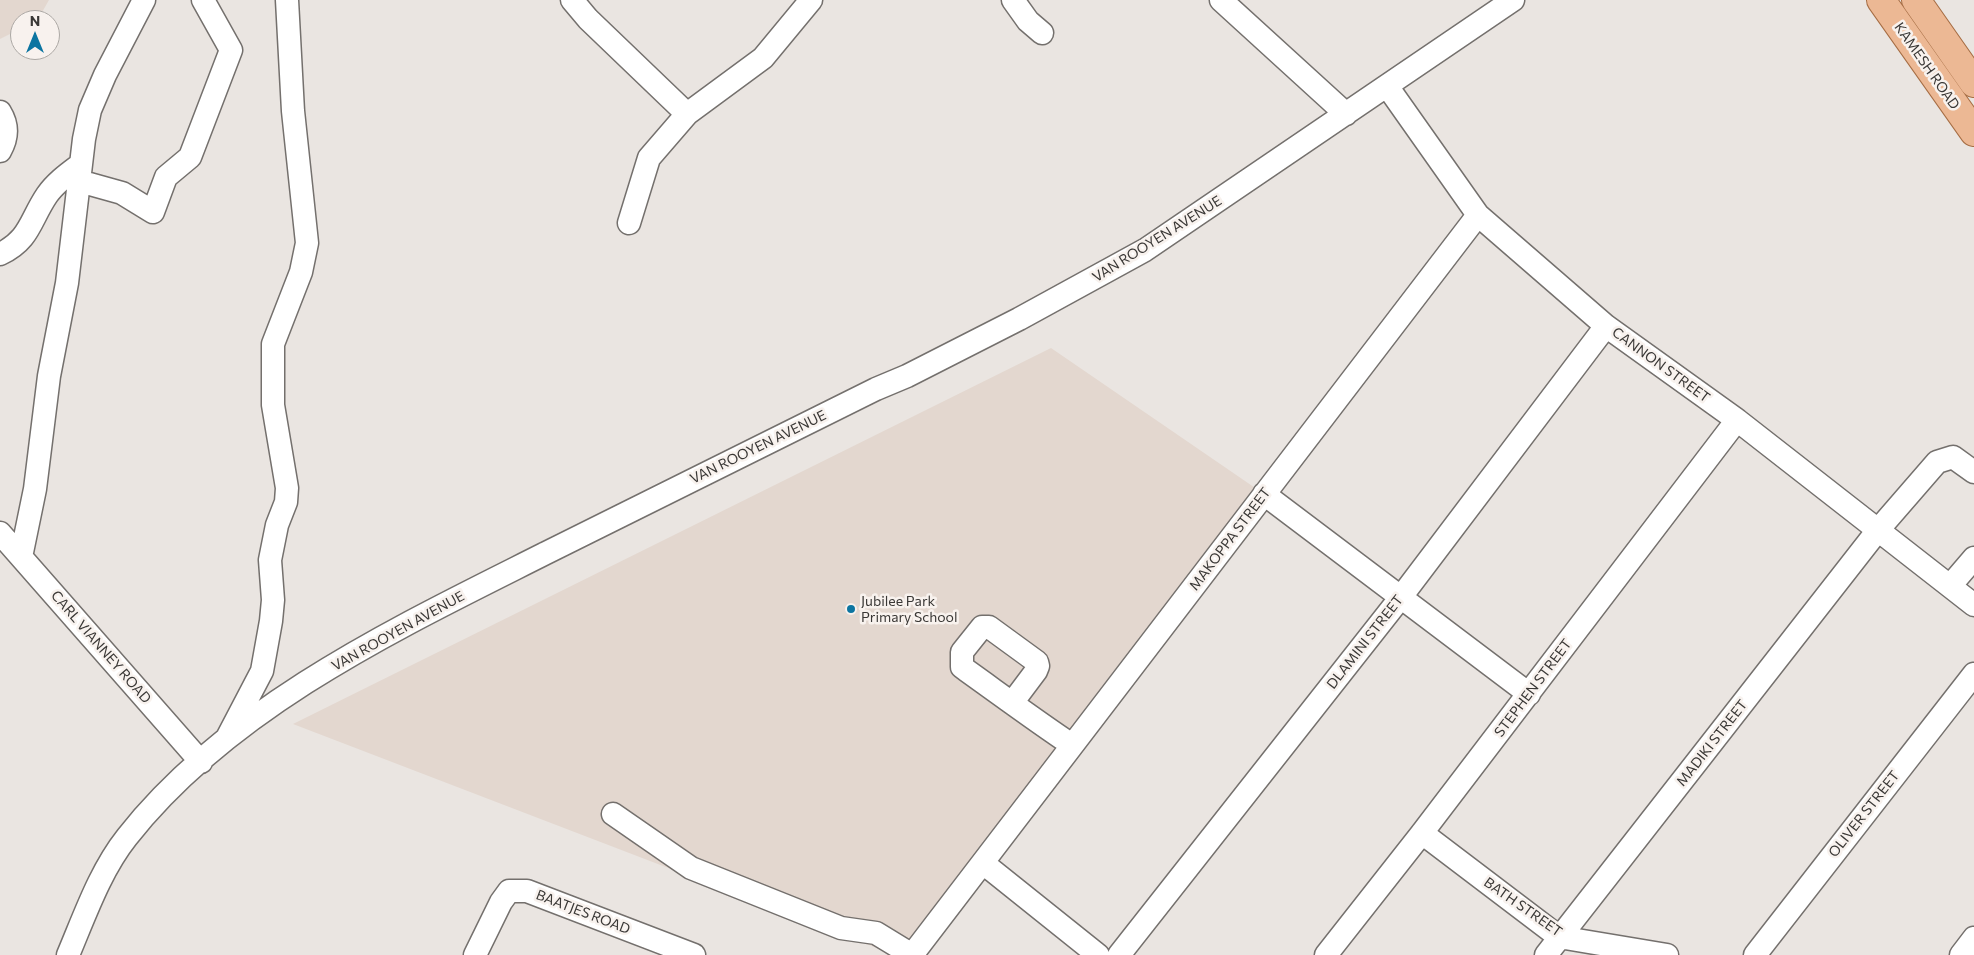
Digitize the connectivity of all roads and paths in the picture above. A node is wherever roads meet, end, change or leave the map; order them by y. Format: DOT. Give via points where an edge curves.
graph roads {
  1 [pos="144,0"];
  2 [pos="203,0"];
  3 [pos="287,0"];
  4 [pos="572,0"];
  5 [pos="811,0"];
  6 [pos="1012,0"];
  7 [pos="1221,0"];
  8 [pos="1513,0"];
  9 [pos="1881,0"];
  10 [pos="1919,1"];
  11 [pos="1042,33"];
  12 [pos="1974,83"];
  13 [pos="1387,86"];
  14 [pos="0,112"];
  15 [pos="687,114"];
  16 [pos="1346,114"];
  17 [pos="1974,132"];
  18 [pos="0,151"];
  19 [pos="80,172"];
  20 [pos="1478,215"];
  21 [pos="630,223"];
  22 [pos="0,254"];
  23 [pos="1606,326"];
  24 [pos="1737,420"];
  25 [pos="1974,472"];
  26 [pos="1264,494"];
  27 [pos="1878,530"];
  28 [pos="0,533"];
  29 [pos="21,557"];
  30 [pos="1974,558"];
  31 [pos="1950,586"];
  32 [pos="1401,597"];
  33 [pos="1974,605"];
  34 [pos="1974,674"];
  35 [pos="1529,694"];
  36 [pos="1012,703"];
  37 [pos="225,742"];
  38 [pos="1072,745"];
  39 [pos="201,762"];
  40 [pos="613,814"];
  41 [pos="1422,833"];
  42 [pos="983,863"];
  43 [pos="1559,936"];
  44 [pos="1974,938"];
  45 [pos="68,955"];
  46 [pos="475,955"];
  47 [pos="694,955"];
  48 [pos="912,955"];
  49 [pos="1098,955"];
  50 [pos="1119,955"];
  51 [pos="1326,955"];
  52 [pos="1546,955"];
  53 [pos="1667,955"];
  54 [pos="1755,955"];
  55 [pos="1960,955"];
  1 -- 19 [label="street" via="104,75 90,110"];
  2 -- 19 [label="street" via="231,50 190,157 166,177 154,212"];
  3 -- 37 [label="street" via="293,111 307,243 301,272 274,344 273,405 287,488 286,502 277,524 270,560 274,600 262,671"];
  4 -- 15 [label="street"];
  5 -- 15 [label="street" via="762,58"];
  6 -- 11 [label="street"];
  7 -- 16 [label="street"];
  8 -- 13 [label="street, VAN ROOYEN AVENUE"];
  9 -- 17 [label="main road, KAMESH ROAD"];
  10 -- 12 [label="main road, KAMESH ROAD"];
  13 -- 16 [label="street, VAN ROOYEN AVENUE"];
  13 -- 20 [label="street, CANNON STREET"];
  14 -- 18 [label="street" via="7,127"];
  15 -- 21 [label="street" via="649,158"];
  16 -- 37 [label="street, VAN ROOYEN AVENUE" via="1145,250 1096,279 907,376 876,388 429,611 300,687"];
  19 -- 22 [label="street" via="58,181 26,235 15,247"];
  19 -- 29 [label="street" via="67,283 49,376 36,489"];
  20 -- 23 [label="street, CANNON STREET"];
  20 -- 26 [label="street, MAKOPPA STREET"];
  23 -- 24 [label="street, CANNON STREET"];
  23 -- 32 [label="street, DLAMINI STREET"];
  24 -- 27 [label="street, CANNON STREET"];
  24 -- 35 [label="street, STEPHEN STREET"];
  25 -- 27 [label="street, MADIKI STREET" via="1957,458 1941,458"];
  26 -- 32 [label="street"];
  26 -- 38 [label="street, MAKOPPA STREET"];
  27 -- 31 [label="street, CANNON STREET"];
  27 -- 43 [label="street, MADIKI STREET"];
  28 -- 29 [label="street, CARL VIANNEY ROAD"];
  29 -- 39 [label="street, CARL VIANNEY ROAD"];
  30 -- 31 [label="street"];
  31 -- 33 [label="street, CANNON STREET"];
  32 -- 35 [label="street"];
  32 -- 50 [label="street, DLAMINI STREET"];
  34 -- 54 [label="street, OLIVER STREET"];
  35 -- 41 [label="street, STEPHEN STREET"];
  36 -- 38 [label="street"];
  37 -- 39 [label="street, VAN ROOYEN AVENUE"];
  38 -- 42 [label="street, MAKOPPA STREET"];
  39 -- 45 [label="street, VAN ROOYEN AVENUE" via="126,838 92,898"];
  40 -- 48 [label="street" via="692,868 840,928 876,933"];
  41 -- 43 [label="street, BATH STREET"];
  41 -- 51 [label="street, STEPHEN STREET"];
  42 -- 48 [label="street, MAKOPPA STREET"];
  42 -- 49 [label="street"];
  43 -- 52 [label="street, MADIKI STREET"];
  43 -- 53 [label="street, BATH STREET"];
  44 -- 55 [label="street"];
  46 -- 47 [label="street, BAATJES ROAD" via="509,891 527,891"];
}
